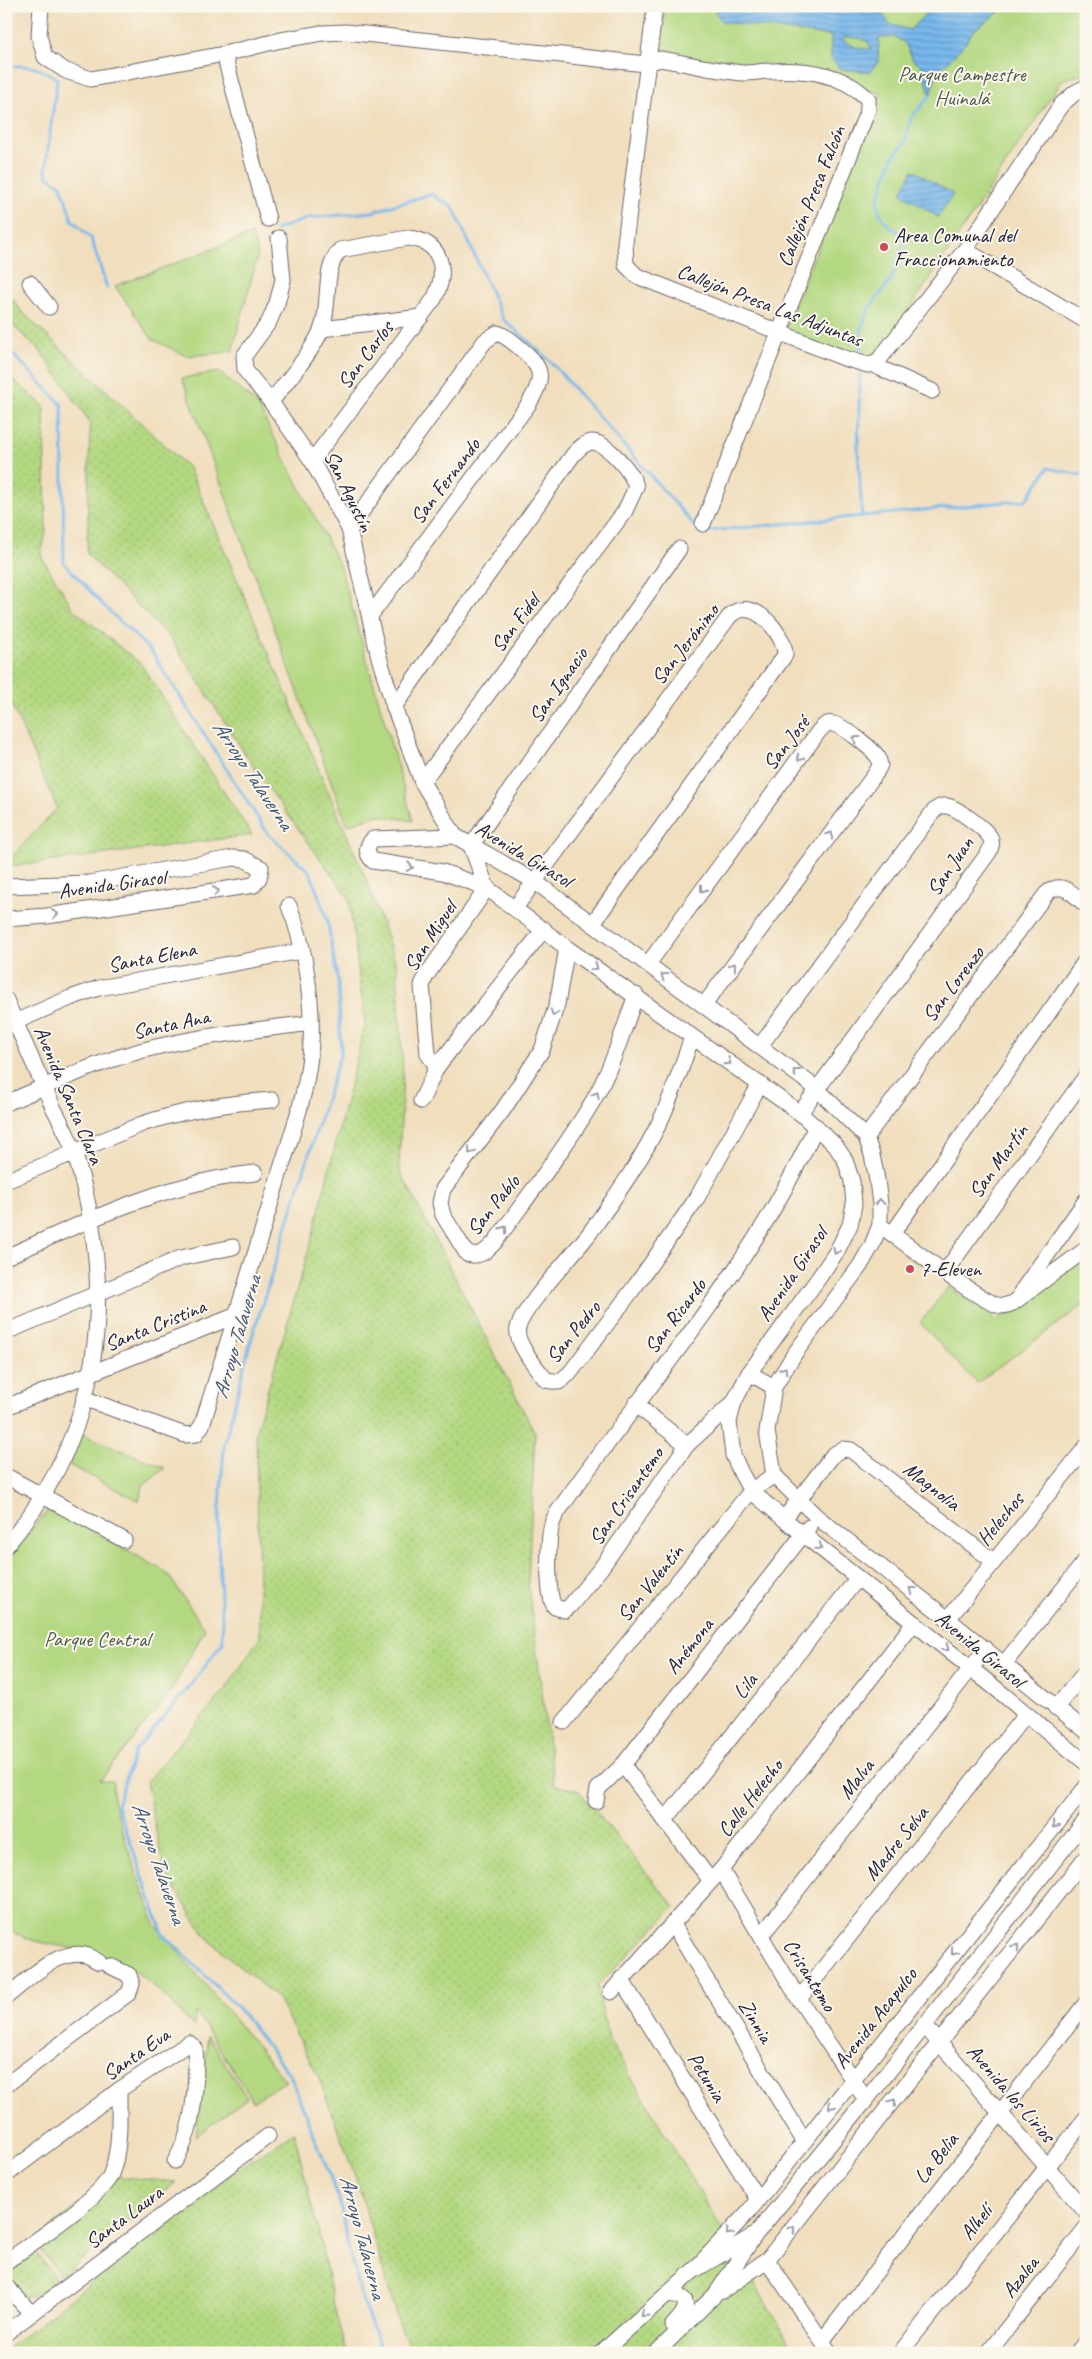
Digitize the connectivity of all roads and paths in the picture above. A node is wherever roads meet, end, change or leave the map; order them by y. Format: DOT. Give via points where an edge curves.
graph roads {
  1 [pos="41,6"];
  2 [pos="654,6"];
  3 [pos="224,54"];
  4 [pos="646,64"];
  5 [pos="1086,88"];
  6 [pos="268,219"];
  7 [pos="279,238"];
  8 [pos="965,250"];
  9 [pos="30,283"];
  10 [pos="49,307"];
  11 [pos="421,316"];
  12 [pos="1086,320"];
  13 [pos="322,329"];
  14 [pos="779,332"];
  15 [pos="873,365"];
  16 [pos="932,390"];
  17 [pos="271,402"];
  18 [pos="312,461"];
  19 [pos="703,524"];
  20 [pos="349,529"];
  21 [pos="679,549"];
  22 [pos="370,616"];
  23 [pos="394,707"];
  24 [pos="422,782"];
  25 [pos="455,836"];
  26 [pos="471,846"];
  27 [pos="534,881"];
  28 [pos="6,886"];
  29 [pos="487,888"];
  30 [pos="289,906"];
  31 [pos="1086,906"];
  32 [pos="515,908"];
  33 [pos="6,918"];
  34 [pos="593,923"];
  35 [pos="544,929"];
  36 [pos="567,948"];
  37 [pos="301,951"];
  38 [pos="1086,960"];
  39 [pos="648,964"];
  40 [pos="636,995"];
  41 [pos="6,1000"];
  42 [pos="704,1005"];
  43 [pos="311,1022"];
  44 [pos="11,1024"];
  45 [pos="692,1037"];
  46 [pos="760,1046"];
  47 [pos="437,1067"];
  48 [pos="1086,1076"];
  49 [pos="760,1084"];
  50 [pos="45,1087"];
  51 [pos="816,1088"];
  52 [pos="272,1100"];
  53 [pos="421,1101"];
  54 [pos="6,1103"];
  55 [pos="800,1113"];
  56 [pos="816,1126"];
  57 [pos="866,1138"];
  58 [pos="74,1153"];
  59 [pos="255,1173"];
  60 [pos="6,1180"];
  61 [pos="1086,1200"];
  62 [pos="92,1219"];
  63 [pos="886,1230"];
  64 [pos="233,1247"];
  65 [pos="1086,1249"];
  66 [pos="6,1257"];
  67 [pos="946,1272"];
  68 [pos="98,1294"];
  69 [pos="1013,1304"];
  70 [pos="237,1314"];
  71 [pos="6,1332"];
  72 [pos="749,1373"];
  73 [pos="90,1375"];
  74 [pos="774,1387"];
  75 [pos="86,1399"];
  76 [pos="734,1402"];
  77 [pos="635,1404"];
  78 [pos="6,1407"];
  79 [pos="687,1445"];
  80 [pos="1086,1447"];
  81 [pos="774,1475"];
  82 [pos="6,1476"];
  83 [pos="752,1491"];
  84 [pos="43,1495"];
  85 [pos="799,1501"];
  86 [pos="817,1517"];
  87 [pos="784,1519"];
  88 [pos="803,1534"];
  89 [pos="124,1540"];
  90 [pos="6,1546"];
  91 [pos="1086,1560"];
  92 [pos="993,1561"];
  93 [pos="858,1578"];
  94 [pos="555,1607"];
  95 [pos="948,1619"];
  96 [pos="914,1624"];
  97 [pos="986,1649"];
  98 [pos="1004,1664"];
  99 [pos="971,1668"];
  100 [pos="1086,1670"];
  101 [pos="1056,1708"];
  102 [pos="1026,1714"];
  103 [pos="564,1722"];
  104 [pos="1086,1731"];
  105 [pos="1086,1763"];
  106 [pos="623,1765"];
  107 [pos="1086,1787"];
  108 [pos="596,1801"];
  109 [pos="665,1820"];
  110 [pos="1086,1820"];
  111 [pos="1086,1857"];
  112 [pos="716,1875"];
  113 [pos="672,1924"];
  114 [pos="761,1936"];
  115 [pos="621,1979"];
  116 [pos="611,1992"];
  117 [pos="6,1996"];
  118 [pos="799,1999"];
  119 [pos="1086,2003"];
  120 [pos="924,2025"];
  121 [pos="940,2043"];
  122 [pos="852,2081"];
  123 [pos="6,2085"];
  124 [pos="119,2090"];
  125 [pos="866,2100"];
  126 [pos="999,2112"];
  127 [pos="1086,2118"];
  128 [pos="268,2136"];
  129 [pos="804,2141"];
  130 [pos="175,2161"];
  131 [pos="1047,2167"];
  132 [pos="6,2175"];
  133 [pos="757,2198"];
  134 [pos="1086,2212"];
  135 [pos="1086,2228"];
  136 [pos="755,2235"];
  137 [pos="767,2260"];
  138 [pos="6,2262"];
  139 [pos="693,2271"];
  140 [pos="6,2286"];
  141 [pos="668,2294"];
  142 [pos="716,2294"];
  143 [pos="31,2313"];
  144 [pos="8,2326"];
  145 [pos="1086,2341"];
  146 [pos="826,2347"];
  147 [pos="601,2353"];
  148 [pos="650,2353"];
  149 [pos="656,2353"];
  150 [pos="900,2353"];
  151 [pos="988,2353"];
  152 [pos="1076,2353"];
  1 -- 3 [label="street" via="39,36 45,57 55,65 91,79"];
  2 -- 4 [label="street, Callejón Presa Las Adjuntas"];
  3 -- 4 [label="street" via="281,40 346,32"];
  3 -- 6 [label="street"];
  4 -- 14 [label="street, Callejón Presa Las Adjuntas" via="625,243 626,264 637,276"];
  4 -- 14 [label="street, Callejón Presa Falcón" via="660,59 745,73 772,70 824,73 842,79 868,99 868,110"];
  5 -- 8 [label="street, Callejón Presa Las Adjuntas" via="1076,92 1061,106"];
  7 -- 17 [label="street, San Agustín" via="283,280 278,303 242,362"];
  8 -- 12 [label="street"];
  8 -- 15 [label="street, Callejón Presa Las Adjuntas"];
  9 -- 10 [label="street"];
  11 -- 13 [label="street"];
  11 -- 13 [label="street, San Carlos" via="442,284 442,271 440,259 428,244 417,238 408,238 340,250 331,265"];
  11 -- 18 [label="street, San Carlos"];
  13 -- 17 [label="street"];
  14 -- 15 [label="street, Callejón Presa Las Adjuntas" via="854,362"];
  14 -- 19 [label="street, Callejón Presa Falcón"];
  15 -- 16 [label="street"];
  17 -- 18 [label="street, San Agustín"];
  18 -- 20 [label="street, San Agustín"];
  20 -- 22 [label="street, San Agustín"];
  20 -- 22 [label="street, San Fernando" via="479,348 491,336 497,333 505,336 532,358 541,379 528,406"];
  21 -- 26 [label="street, San Ignacio"];
  22 -- 23 [label="street, San Agustín"];
  23 -- 24 [label="street, San Agustín"];
  23 -- 24 [label="street, San Fidel" via="573,455 592,442 599,444 630,470 636,487 625,511"];
  24 -- 25 [label="street, San Agustín"];
  25 -- 26 [label="street, Avenida Girasol"];
  25 -- 29 [label="street, Avenida Girasol, one-way" via="382,837 373,839 367,851 373,861 444,872"];
  26 -- 27 [label="street, Avenida Girasol"];
  26 -- 29 [label="street"];
  27 -- 32 [label="street, San Jerónimo"];
  27 -- 34 [label="street, Avenida Girasol"];
  27 -- 34 [label="street, San Jerónimo" via="730,617 741,608 756,611 780,638 785,655"];
  33 -- 28 [label="street, Avenida Girasol, one-way" via="47,916 254,885 260,868 244,859 218,860 89,883"];
  29 -- 32 [label="street, Avenida Girasol"];
  29 -- 47 [label="street, San Miguel" via="422,985 428,1054"];
  30 -- 37 [label="street"];
  31 -- 57 [label="street, San Lorenzo" via="1060,887 1052,888 1046,894"];
  32 -- 35 [label="street, Avenida Girasol"];
  34 -- 39 [label="street, Avenida Girasol"];
  35 -- 36 [label="street, Avenida Girasol"];
  35 -- 47 [label="street"];
  36 -- 40 [label="street, Avenida Girasol, one-way"];
  36 -- 40 [label="street, San Pablo, one-way" via="557,1004 542,1050 443,1190 440,1204 443,1215 467,1254 484,1253 494,1242 594,1100 615,1055"];
  37 -- 43 [label="street"];
  37 -- 44 [label="street, Santa Elena" via="118,984 70,998"];
  38 -- 63 [label="street"];
  42 -- 39 [label="street, Avenida Girasol, one-way"];
  42 -- 39 [label="street, San José, one-way" via="880,765 878,757 841,727 825,724 819,731"];
  40 -- 45 [label="street, Avenida Girasol"];
  41 -- 44 [label="street, Avenida Santa Clara"];
  42 -- 46 [label="street, Avenida Girasol"];
  43 -- 50 [label="street, Santa Ana" via="220,1034 150,1048 100,1063"];
  43 -- 70 [label="street" via="311,1045 301,1097"];
  44 -- 50 [label="street, Avenida Santa Clara"];
  45 -- 49 [label="street, Avenida Girasol, one-way"];
  45 -- 49 [label="street, San Pedro" via="662,1116 644,1151 588,1234 532,1304 518,1328 522,1345 546,1380 559,1382 567,1377 636,1285 697,1198"];
  51 -- 46 [label="street, Avenida Girasol, one-way"];
  46 -- 51 [label="street, San Juan" via="932,812 938,807 954,808 984,830 992,845 989,852"];
  47 -- 53 [label="street"];
  48 -- 67 [label="street, San Martín"];
  49 -- 55 [label="street, Avenida Girasol"];
  50 -- 54 [label="street, Santa Ana"];
  50 -- 58 [label="street, Avenida Santa Clara"];
  51 -- 55 [label="street, San Juan"];
  51 -- 57 [label="street, Avenida Girasol"];
  52 -- 58 [label="street" via="208,1107 164,1117"];
  55 -- 56 [label="street, Avenida Girasol"];
  56 -- 72 [label="street, Avenida Girasol, one-way" via="845,1160 852,1181 854,1204 850,1225 818,1279"];
  56 -- 77 [label="street, San Ricardo" via="795,1173 766,1222 706,1311"];
  63 -- 57 [label="street, Avenida Girasol, one-way"];
  58 -- 60 [label="street"];
  58 -- 62 [label="street, Avenida Santa Clara"];
  59 -- 62 [label="street" via="198,1182"];
  61 -- 69 [label="street"];
  62 -- 66 [label="street"];
  62 -- 68 [label="street, Avenida Santa Clara" via="98,1260"];
  63 -- 67 [label="street"];
  74 -- 63 [label="street, Avenida Girasol, one-way" via="872,1245"];
  64 -- 68 [label="street" via="181,1258"];
  65 -- 69 [label="street"];
  67 -- 69 [label="street" via="991,1303"];
  68 -- 71 [label="street"];
  68 -- 73 [label="street, Avenida Santa Clara"];
  70 -- 73 [label="street, Santa Cristina"];
  70 -- 75 [label="street" via="202,1425 196,1434 180,1434"];
  72 -- 74 [label="street"];
  72 -- 76 [label="street, Avenida Girasol"];
  73 -- 75 [label="street, Avenida Santa Clara"];
  73 -- 78 [label="street, Santa Cristina"];
  74 -- 81 [label="street, Avenida Girasol" via="767,1431"];
  75 -- 84 [label="street, Avenida Santa Clara" via="66,1454"];
  76 -- 79 [label="street, San Crisantemo"];
  76 -- 83 [label="street, Avenida Girasol" via="729,1422 734,1455"];
  77 -- 79 [label="street"];
  77 -- 94 [label="street, San Ricardo" via="552,1523 550,1598"];
  79 -- 94 [label="street, San Crisantemo" via="570,1606 565,1610"];
  80 -- 92 [label="street, Helechos"];
  81 -- 83 [label="street, San Valentín"];
  81 -- 85 [label="street, Avenida Girasol"];
  82 -- 84 [label="street"];
  83 -- 87 [label="street, Avenida Girasol"];
  83 -- 103 [label="street, San Valentín"];
  84 -- 89 [label="street"];
  84 -- 90 [label="street, Avenida Santa Clara"];
  85 -- 86 [label="street, Avenida Girasol"];
  85 -- 87 [label="street"];
  85 -- 92 [label="street, Magnolia" via="832,1455 842,1449 857,1454"];
  86 -- 88 [label="street, Anémona"];
  95 -- 86 [label="street, Avenida Girasol, one-way"];
  87 -- 88 [label="street, Avenida Girasol"];
  88 -- 93 [label="street, Avenida Girasol, one-way"];
  88 -- 106 [label="street, Anémona"];
  91 -- 98 [label="street"];
  92 -- 95 [label="street, Helechos"];
  93 -- 96 [label="street, Avenida Girasol"];
  93 -- 109 [label="street, Lila"];
  95 -- 97 [label="street, Avenida Girasol"];
  96 -- 99 [label="street, Avenida Girasol, one-way"];
  96 -- 112 [label="street, Calle Helecho"];
  97 -- 98 [label="street, Avenida Girasol"];
  97 -- 99 [label="street, Malva"];
  98 -- 101 [label="street, Avenida Girasol"];
  99 -- 102 [label="street, Avenida Girasol"];
  99 -- 114 [label="street, Malva"];
  100 -- 101 [label="street"];
  101 -- 104 [label="street, Avenida Girasol"];
  102 -- 105 [label="street, Avenida Girasol"];
  102 -- 118 [label="street, Madre Selva"];
  106 -- 108 [label="street, Anémona" via="598,1789"];
  106 -- 109 [label="street, Crisantemo"];
  107 -- 122 [label="street, Avenida Acapulco, one-way"];
  109 -- 112 [label="street, Crisantemo"];
  110 -- 120 [label="street, Avenida Acapulco"];
  121 -- 111 [label="street, one-way"];
  112 -- 113 [label="street, Calle Helecho"];
  112 -- 114 [label="street, Crisantemo"];
  113 -- 115 [label="street, Calle Helecho"];
  113 -- 129 [label="street, Zinnia"];
  114 -- 118 [label="street, Crisantemo"];
  115 -- 116 [label="street, Calle Helecho"];
  115 -- 133 [label="street, Petunia"];
  117 -- 123 [label="street" via="62,1957 85,1955 129,1975 132,1984 129,1993"];
  118 -- 122 [label="street, Crisantemo"];
  119 -- 126 [label="street, La Belia"];
  120 -- 121 [label="street, Avenida los Lirios"];
  120 -- 125 [label="street, Avenida Acapulco"];
  121 -- 126 [label="street, Avenida los Lirios"];
  137 -- 121 [label="street, one-way"];
  122 -- 125 [label="street, Crisantemo"];
  122 -- 129 [label="street, Avenida Acapulco, one-way"];
  124 -- 130 [label="street, Santa Eva" via="186,2044 195,2046 196,2066 188,2135"];
  124 -- 132 [label="street, Santa Eva"];
  124 -- 138 [label="street" via="117,2146 106,2184"];
  125 -- 136 [label="street, Avenida Acapulco"];
  126 -- 131 [label="street, Avenida los Lirios"];
  126 -- 146 [label="street, La Belia"];
  127 -- 131 [label="street, Alhelí"];
  128 -- 143 [label="street, Santa Laura"];
  129 -- 133 [label="street, Avenida Acapulco"];
  131 -- 134 [label="street, Avenida los Lirios"];
  131 -- 150 [label="street, Alhelí"];
  133 -- 139 [label="street, Avenida Acapulco, one-way" via="749,2211"];
  135 -- 151 [label="street, Azalea"];
  136 -- 139 [label="street"];
  136 -- 142 [label="street"];
  137 -- 142 [label="street"];
  137 -- 146 [label="street"];
  139 -- 141 [label="street"];
  140 -- 143 [label="street"];
  141 -- 147 [label="street, one-way"];
  141 -- 148 [label="street" via="681,2297 686,2307 683,2315 658,2338"];
  142 -- 149 [label="street"];
  143 -- 144 [label="street, Santa Laura"];
  145 -- 152 [label="street"];
}
